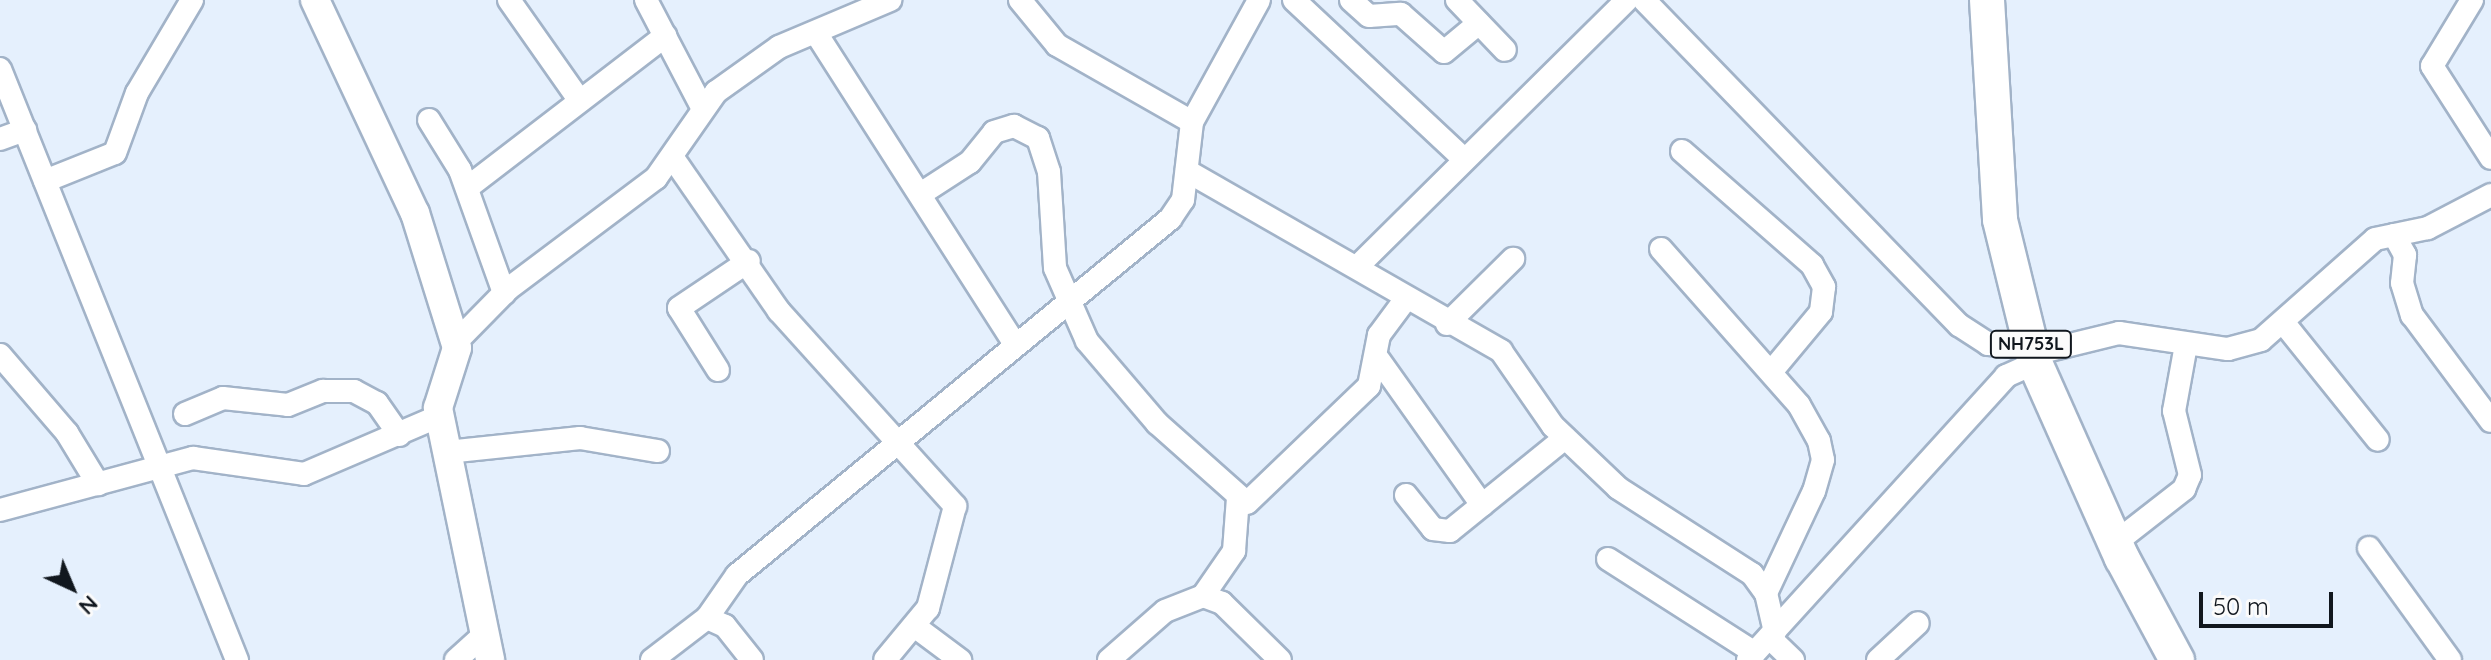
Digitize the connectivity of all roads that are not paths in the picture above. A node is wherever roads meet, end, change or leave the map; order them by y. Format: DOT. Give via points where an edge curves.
graph roads {
  1 [pos="192,0"];
  2 [pos="315,0"];
  3 [pos="509,0"];
  4 [pos="646,0"];
  5 [pos="890,0"];
  6 [pos="1020,0"];
  7 [pos="1259,0"];
  8 [pos="1294,0"];
  9 [pos="1351,0"];
  10 [pos="1457,0"];
  11 [pos="1627,0"];
  12 [pos="1644,0"];
  13 [pos="1987,0"];
  14 [pos="2472,0"];
  15 [pos="1479,23"];
  16 [pos="816,33"];
  17 [pos="665,36"];
  18 [pos="1505,50"];
  19 [pos="0,69"];
  20 [pos="580,101"];
  21 [pos="701,105"];
  22 [pos="429,120"];
  23 [pos="1192,122"];
  24 [pos="25,130"];
  25 [pos="0,139"];
  26 [pos="1682,151"];
  27 [pos="673,158"];
  28 [pos="2491,158"];
  29 [pos="1464,159"];
  30 [pos="1187,171"];
  31 [pos="45,181"];
  32 [pos="467,188"];
  33 [pos="922,193"];
  34 [pos="2491,195"];
  35 [pos="2394,235"];
  36 [pos="1661,249"];
  37 [pos="1513,259"];
  38 [pos="749,261"];
  39 [pos="1360,264"];
  40 [pos="504,293"];
  41 [pos="1068,298"];
  42 [pos="1405,300"];
  43 [pos="2283,322"];
  44 [pos="1447,324"];
  45 [pos="1013,341"];
  46 [pos="455,343"];
  47 [pos="2186,345"];
  48 [pos="0,355"];
  49 [pos="2033,355"];
  50 [pos="1379,360"];
  51 [pos="718,370"];
  52 [pos="1771,372"];
  53 [pos="185,414"];
  54 [pos="439,416"];
  55 [pos="2491,421"];
  56 [pos="399,435"];
  57 [pos="1565,438"];
  58 [pos="2378,440"];
  59 [pos="896,442"];
  60 [pos="658,451"];
  61 [pos="447,452"];
  62 [pos="159,466"];
  63 [pos="98,484"];
  64 [pos="1406,495"];
  65 [pos="1238,498"];
  66 [pos="1482,505"];
  67 [pos="0,510"];
  68 [pos="2115,543"];
  69 [pos="2369,548"];
  70 [pos="1608,559"];
  71 [pos="1766,593"];
  72 [pos="1203,596"];
  73 [pos="707,618"];
  74 [pos="1918,623"];
  75 [pos="917,628"];
  76 [pos="1762,646"];
  77 [pos="488,647"];
  78 [pos="237,660"];
  79 [pos="456,660"];
  80 [pos="652,660"];
  81 [pos="752,660"];
  82 [pos="885,660"];
  83 [pos="960,660"];
  84 [pos="1109,660"];
  85 [pos="1280,660"];
  86 [pos="1793,660"];
  87 [pos="1878,660"];
  88 [pos="2177,660"];
  89 [pos="2450,660"];
  1 -- 31 [label="street" via="137,93 115,153"];
  2 -- 46 [label="main road" via="415,213"];
  3 -- 20 [label="street"];
  4 -- 17 [label="street"];
  5 -- 16 [label="street"];
  6 -- 23 [label="street" via="1057,45"];
  7 -- 23 [label="street"];
  8 -- 29 [label="street"];
  9 -- 15 [label="street" via="1369,16 1401,14 1444,52"];
  10 -- 15 [label="street"];
  11 -- 29 [label="street"];
  12 -- 49 [label="street" via="1959,325 1988,344"];
  13 -- 49 [label="highway, NH753L" via="2000,220"];
  14 -- 28 [label="street" via="2432,66"];
  15 -- 18 [label="street"];
  16 -- 21 [label="street" via="779,47"];
  16 -- 33 [label="street"];
  17 -- 20 [label="street"];
  17 -- 21 [label="street"];
  19 -- 24 [label="street"];
  20 -- 32 [label="street"];
  21 -- 27 [label="street"];
  22 -- 32 [label="street"];
  23 -- 30 [label="street"];
  24 -- 25 [label="street"];
  24 -- 31 [label="street"];
  26 -- 52 [label="street" via="1812,265 1824,287 1821,312"];
  27 -- 38 [label="street"];
  27 -- 40 [label="street"];
  29 -- 39 [label="street"];
  30 -- 39 [label="street" via="1315,248"];
  30 -- 41 [label="street" via="1183,200 1170,219"];
  31 -- 62 [label="street"];
  32 -- 40 [label="street"];
  33 -- 41 [label="street" via="970,162 994,132 1014,126 1038,138 1049,172 1055,268"];
  33 -- 45 [label="street"];
  34 -- 35 [label="street" via="2428,228"];
  35 -- 43 [label="street" via="2375,239"];
  35 -- 55 [label="street" via="2405,255 2402,283 2412,315"];
  36 -- 52 [label="street"];
  37 -- 44 [label="street"];
  38 -- 51 [label="street" via="679,308"];
  38 -- 59 [label="street" via="779,311"];
  39 -- 42 [label="street"];
  40 -- 46 [label="street"];
  41 -- 45 [label="street"];
  41 -- 65 [label="street" via="1087,341 1133,398"];
  42 -- 44 [label="street"];
  42 -- 50 [label="street" via="1379,335"];
  43 -- 47 [label="street" via="2261,340 2228,349"];
  43 -- 58 [label="street"];
  44 -- 57 [label="street" via="1501,351"];
  45 -- 59 [label="street"];
  46 -- 54 [label="main road"];
  47 -- 49 [label="street" via="2119,333"];
  47 -- 68 [label="street" via="2174,411 2190,475 2184,489"];
  48 -- 63 [label="street" via="67,433"];
  49 -- 68 [label="highway, NH753L"];
  49 -- 76 [label="street" via="2006,376"];
  50 -- 65 [label="street" via="1369,386 1269,489 1257,500"];
  50 -- 66 [label="street"];
  52 -- 71 [label="street" via="1799,405 1823,460"];
  53 -- 56 [label="street" via="223,398 288,405 323,391 354,391 377,403"];
  54 -- 56 [label="street"];
  54 -- 61 [label="main road"];
  56 -- 62 [label="street" via="304,474 218,458"];
  57 -- 66 [label="street"];
  57 -- 71 [label="street" via="1618,488 1728,557"];
  59 -- 73 [label="street" via="737,575"];
  59 -- 75 [label="street" via="955,506"];
  60 -- 61 [label="street" via="580,438"];
  61 -- 77 [label="main road"];
  62 -- 63 [label="street"];
  62 -- 78 [label="street"];
  63 -- 67 [label="street"];
  64 -- 66 [label="street" via="1440,533"];
  65 -- 72 [label="street" via="1234,551"];
  68 -- 88 [label="highway, NH753L"];
  69 -- 89 [label="street"];
  70 -- 76 [label="street"];
  71 -- 76 [label="street"];
  72 -- 84 [label="street" via="1165,611"];
  72 -- 85 [label="street" via="1222,603"];
  73 -- 80 [label="street"];
  73 -- 81 [label="street" via="725,626"];
  74 -- 87 [label="street"];
  75 -- 82 [label="street"];
  75 -- 83 [label="street"];
  76 -- 86 [label="street"];
  77 -- 79 [label="street"];
}
